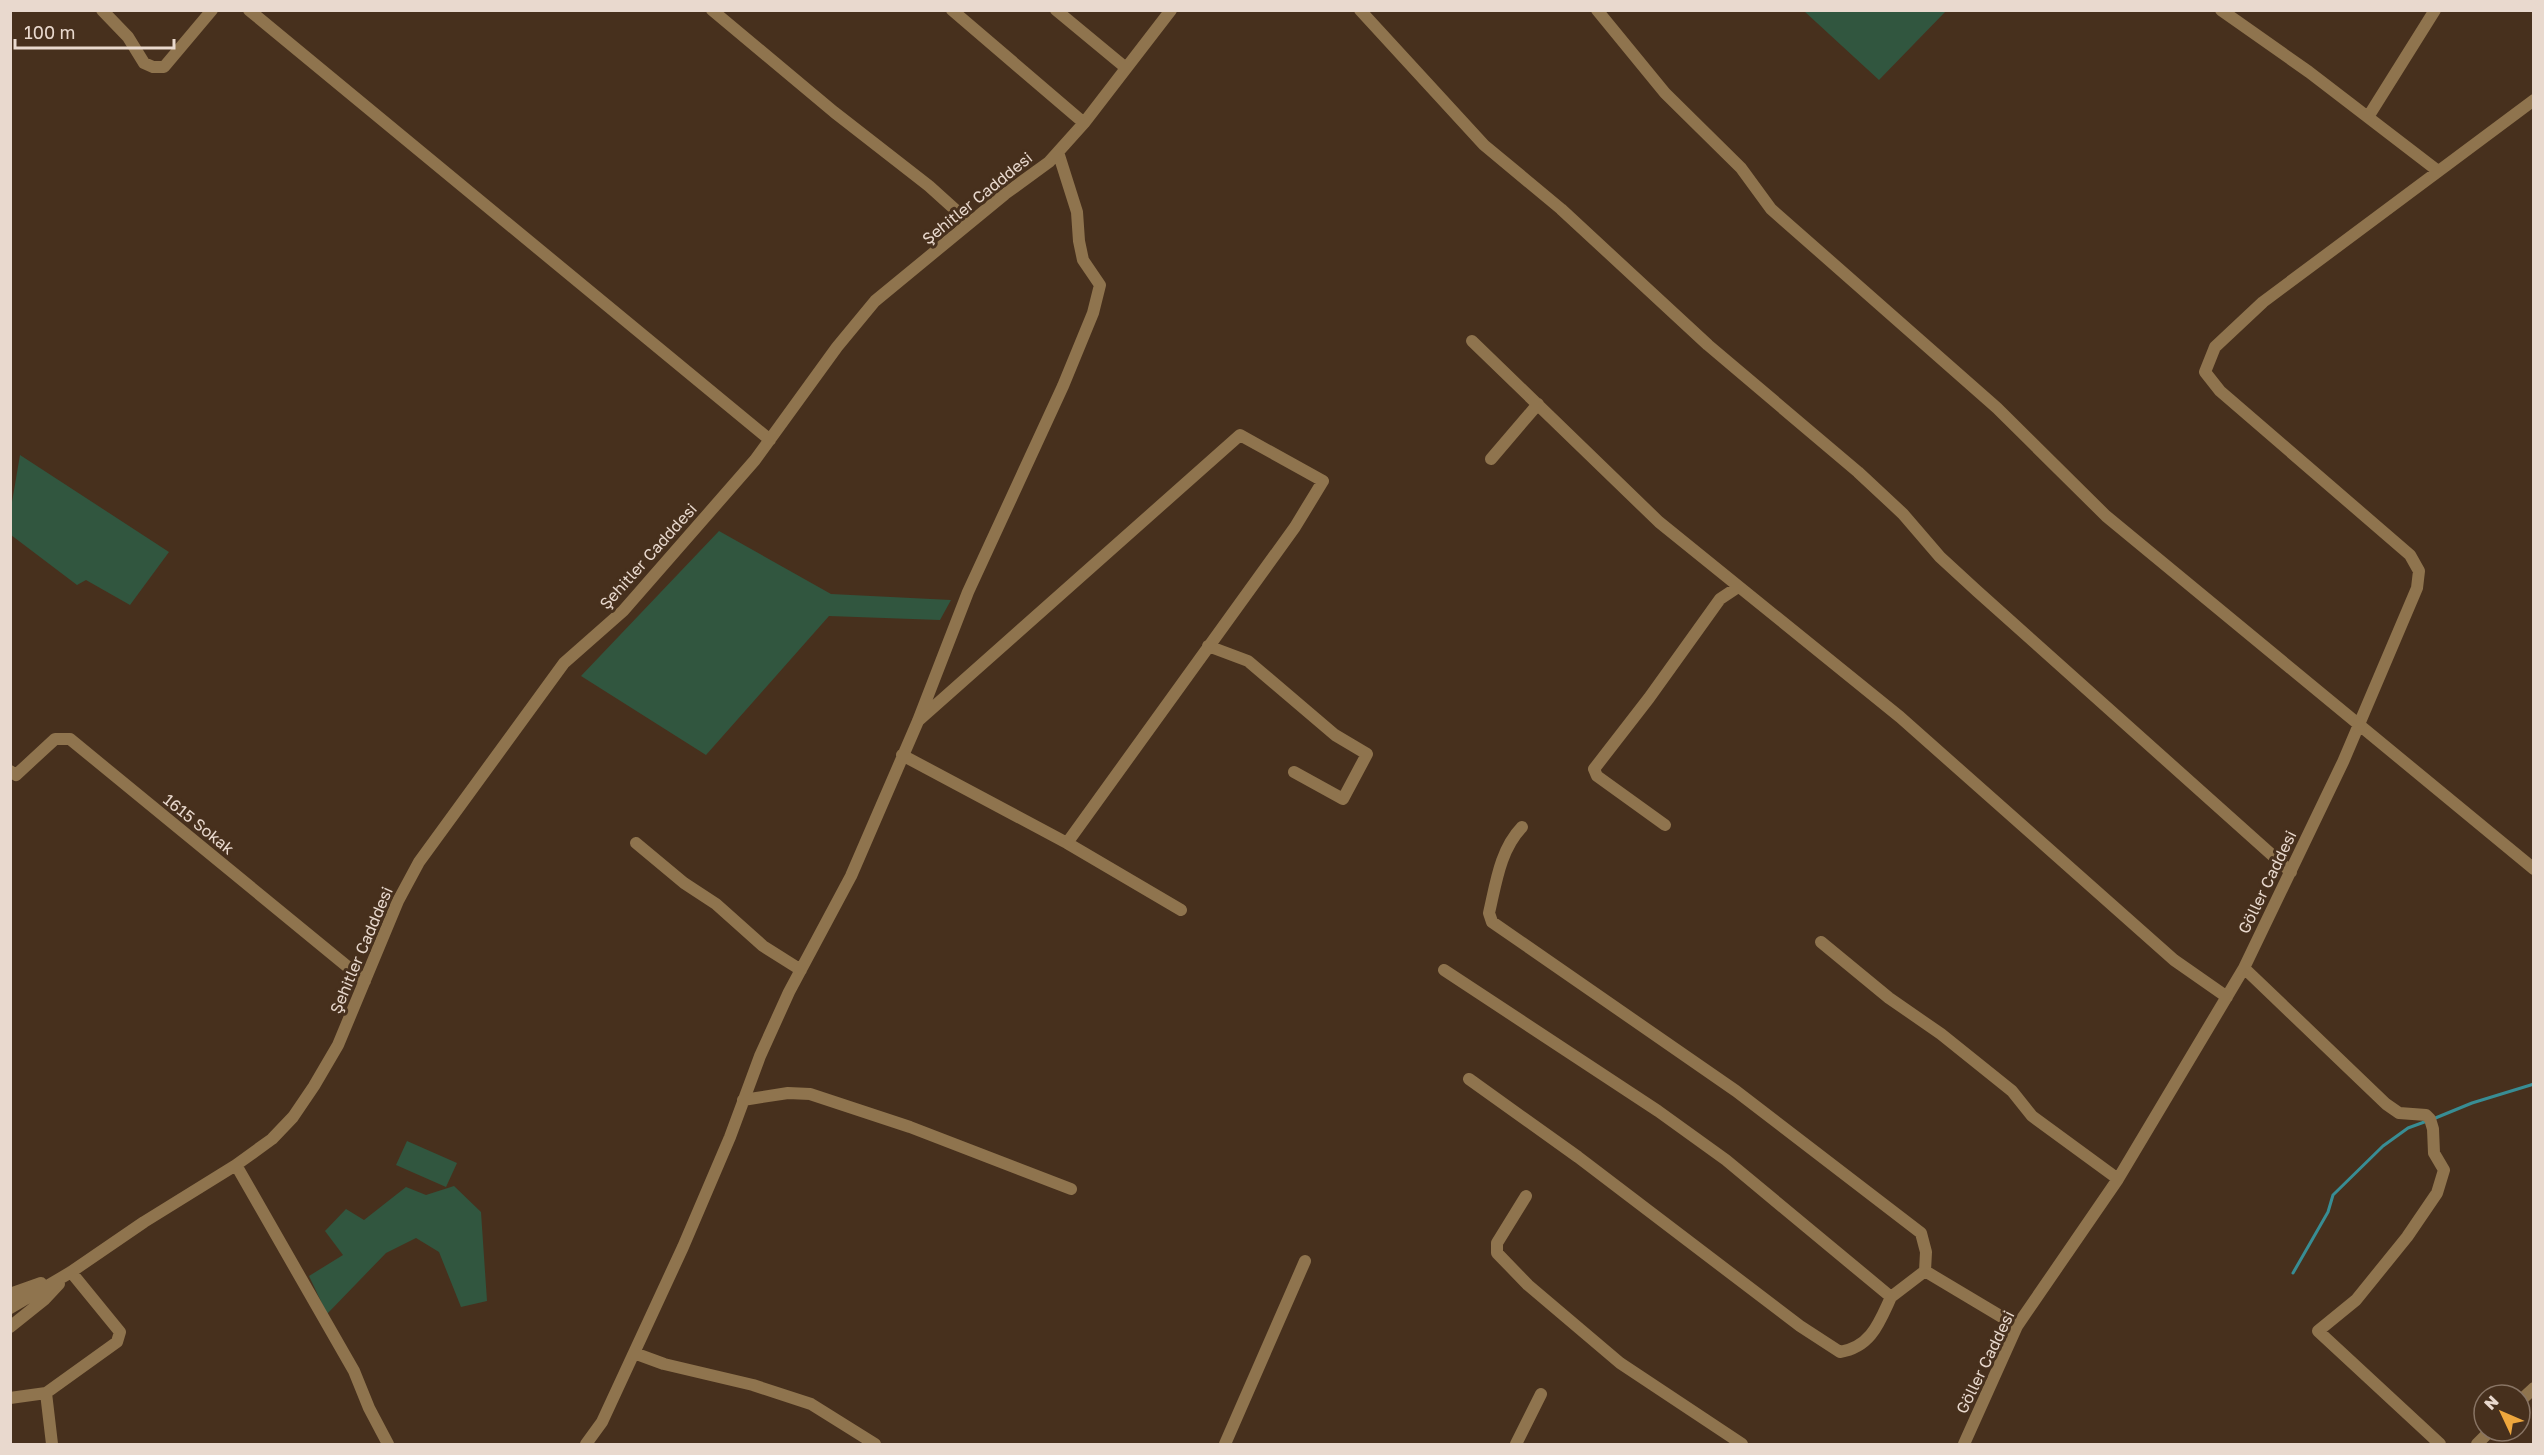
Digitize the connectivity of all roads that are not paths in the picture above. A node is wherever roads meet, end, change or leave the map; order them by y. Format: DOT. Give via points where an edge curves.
graph roads {
  1 [pos="102,10"];
  2 [pos="212,10"];
  3 [pos="249,10"];
  4 [pos="712,10"];
  5 [pos="952,10"];
  6 [pos="1056,10"];
  7 [pos="1171,10"];
  8 [pos="1360,10"];
  9 [pos="1597,10"];
  10 [pos="2221,10"];
  11 [pos="2435,10"];
  12 [pos="1126,68"];
  13 [pos="2534,100"];
  14 [pos="2368,117"];
  15 [pos="1084,123"];
  16 [pos="1058,152"];
  17 [pos="2438,171"];
  18 [pos="970,223"];
  19 [pos="1472,341"];
  20 [pos="1538,404"];
  21 [pos="770,440"];
  22 [pos="1491,459"];
  23 [pos="1738,587"];
  24 [pos="1208,646"];
  25 [pos="918,722"];
  26 [pos="2359,725"];
  27 [pos="902,755"];
  28 [pos="10,771"];
  29 [pos="1294,772"];
  30 [pos="1665,825"];
  31 [pos="1522,827"];
  32 [pos="636,843"];
  33 [pos="1067,843"];
  34 [pos="2534,869"];
  35 [pos="2291,872"];
  36 [pos="1181,910"];
  37 [pos="1821,942"];
  38 [pos="2244,968"];
  39 [pos="801,970"];
  40 [pos="1444,970"];
  41 [pos="365,981"];
  42 [pos="2227,997"];
  43 [pos="1469,1079"];
  44 [pos="743,1100"];
  45 [pos="236,1165"];
  46 [pos="2118,1179"];
  47 [pos="1071,1189"];
  48 [pos="1526,1196"];
  49 [pos="1305,1261"];
  50 [pos="1925,1271"];
  51 [pos="70,1272"];
  52 [pos="10,1294"];
  53 [pos="1891,1296"];
  54 [pos="10,1308"];
  55 [pos="2017,1326"];
  56 [pos="10,1327"];
  57 [pos="634,1353"];
  58 [pos="46,1393"];
  59 [pos="1540,1394"];
  60 [pos="10,1398"];
  61 [pos="52,1444"];
  62 [pos="388,1444"];
  63 [pos="586,1444"];
  64 [pos="875,1444"];
  65 [pos="1225,1444"];
  66 [pos="1516,1444"];
  67 [pos="1742,1444"];
  68 [pos="1964,1444"];
  69 [pos="2440,1444"];
  1 -- 2 [label="street" via="128,37 144,63 153,67 164,67"];
  3 -- 21 [label="street"];
  4 -- 18 [label="street"];
  5 -- 15 [label="street"];
  6 -- 12 [label="street"];
  7 -- 12 [label="street, Şehitler Cadddesi"];
  8 -- 35 [label="street" via="1484,145 1570,216 1708,345 1858,472 1977,591"];
  9 -- 26 [label="street" via="1665,93 1741,168 1771,209 1997,408 2106,516"];
  10 -- 14 [label="street"];
  11 -- 14 [label="street"];
  12 -- 15 [label="street, Şehitler Cadddesi"];
  13 -- 17 [label="street"];
  14 -- 17 [label="street"];
  15 -- 16 [label="street, Şehitler Cadddesi"];
  16 -- 18 [label="street, Şehitler Cadddesi"];
  16 -- 25 [label="street" via="1077,212 1083,261 1100,285 1098,294 1063,386 968,592"];
  17 -- 26 [label="street, Göller Caddesi" via="2254,310 2215,347 2205,372 2220,391 2410,555 2419,571 2407,614"];
  18 -- 21 [label="street, Şehitler Cadddesi" via="875,301"];
  19 -- 20 [label="street"];
  20 -- 22 [label="street"];
  20 -- 23 [label="street" via="1659,522"];
  21 -- 41 [label="street, Şehitler Cadddesi" via="623,611 564,663 419,862 398,901"];
  23 -- 30 [label="street" via="1720,599 1594,769 1597,776"];
  23 -- 42 [label="street" via="1900,717 2174,960"];
  24 -- 25 [label="street" via="1295,527 1323,481 1240,435"];
  24 -- 29 [label="street" via="1248,661 1335,735 1367,754 1343,799"];
  24 -- 33 [label="street"];
  25 -- 27 [label="street"];
  26 -- 34 [label="street"];
  26 -- 35 [label="street, Göller Caddesi"];
  27 -- 33 [label="street"];
  27 -- 39 [label="street" via="850,876"];
  28 -- 41 [label="street, 1615 Sokak" via="16,775 55,739 69,739"];
  31 -- 50 [label="street" via="1504,854 1490,913 1492,922 1736,1091 1921,1233"];
  32 -- 39 [label="street" via="716,904 763,946"];
  33 -- 36 [label="street"];
  35 -- 38 [label="street, Göller Caddesi"];
  37 -- 46 [label="street" via="2012,1091 2032,1116"];
  38 -- 42 [label="street, Göller Caddesi"];
  38 -- 69 [label="street" via="2386,1104 2399,1113 2426,1115 2432,1123 2434,1153 2444,1170 2437,1193 2407,1238 2356,1300 2318,1331"];
  39 -- 44 [label="street"];
  40 -- 53 [label="street" via="1726,1160"];
  41 -- 45 [label="street, Şehitler Cadddesi" via="338,1045 299,1108 272,1139"];
  42 -- 46 [label="street, Göller Caddesi"];
  43 -- 53 [label="street" via="1840,1352 1855,1350 1870,1337"];
  44 -- 47 [label="street" via="810,1094"];
  44 -- 57 [label="street" via="683,1247"];
  45 -- 51 [label="street, Şehitler Cadddesi"];
  45 -- 62 [label="street" via="354,1371"];
  46 -- 55 [label="street, Göller Caddesi"];
  48 -- 67 [label="street" via="1497,1243 1497,1252 1528,1285 1620,1363"];
  49 -- 65 [label="street"];
  50 -- 53 [label="street"];
  50 -- 55 [label="street"];
  51 -- 52 [label="street"];
  51 -- 54 [label="street"];
  51 -- 56 [label="street" via="45,1299"];
  51 -- 58 [label="street" via="121,1337"];
  55 -- 68 [label="street, Göller Caddesi"];
  57 -- 63 [label="street" via="602,1422"];
  57 -- 64 [label="street" via="811,1404"];
  58 -- 60 [label="street"];
  58 -- 61 [label="street"];
  59 -- 66 [label="street"];
}
